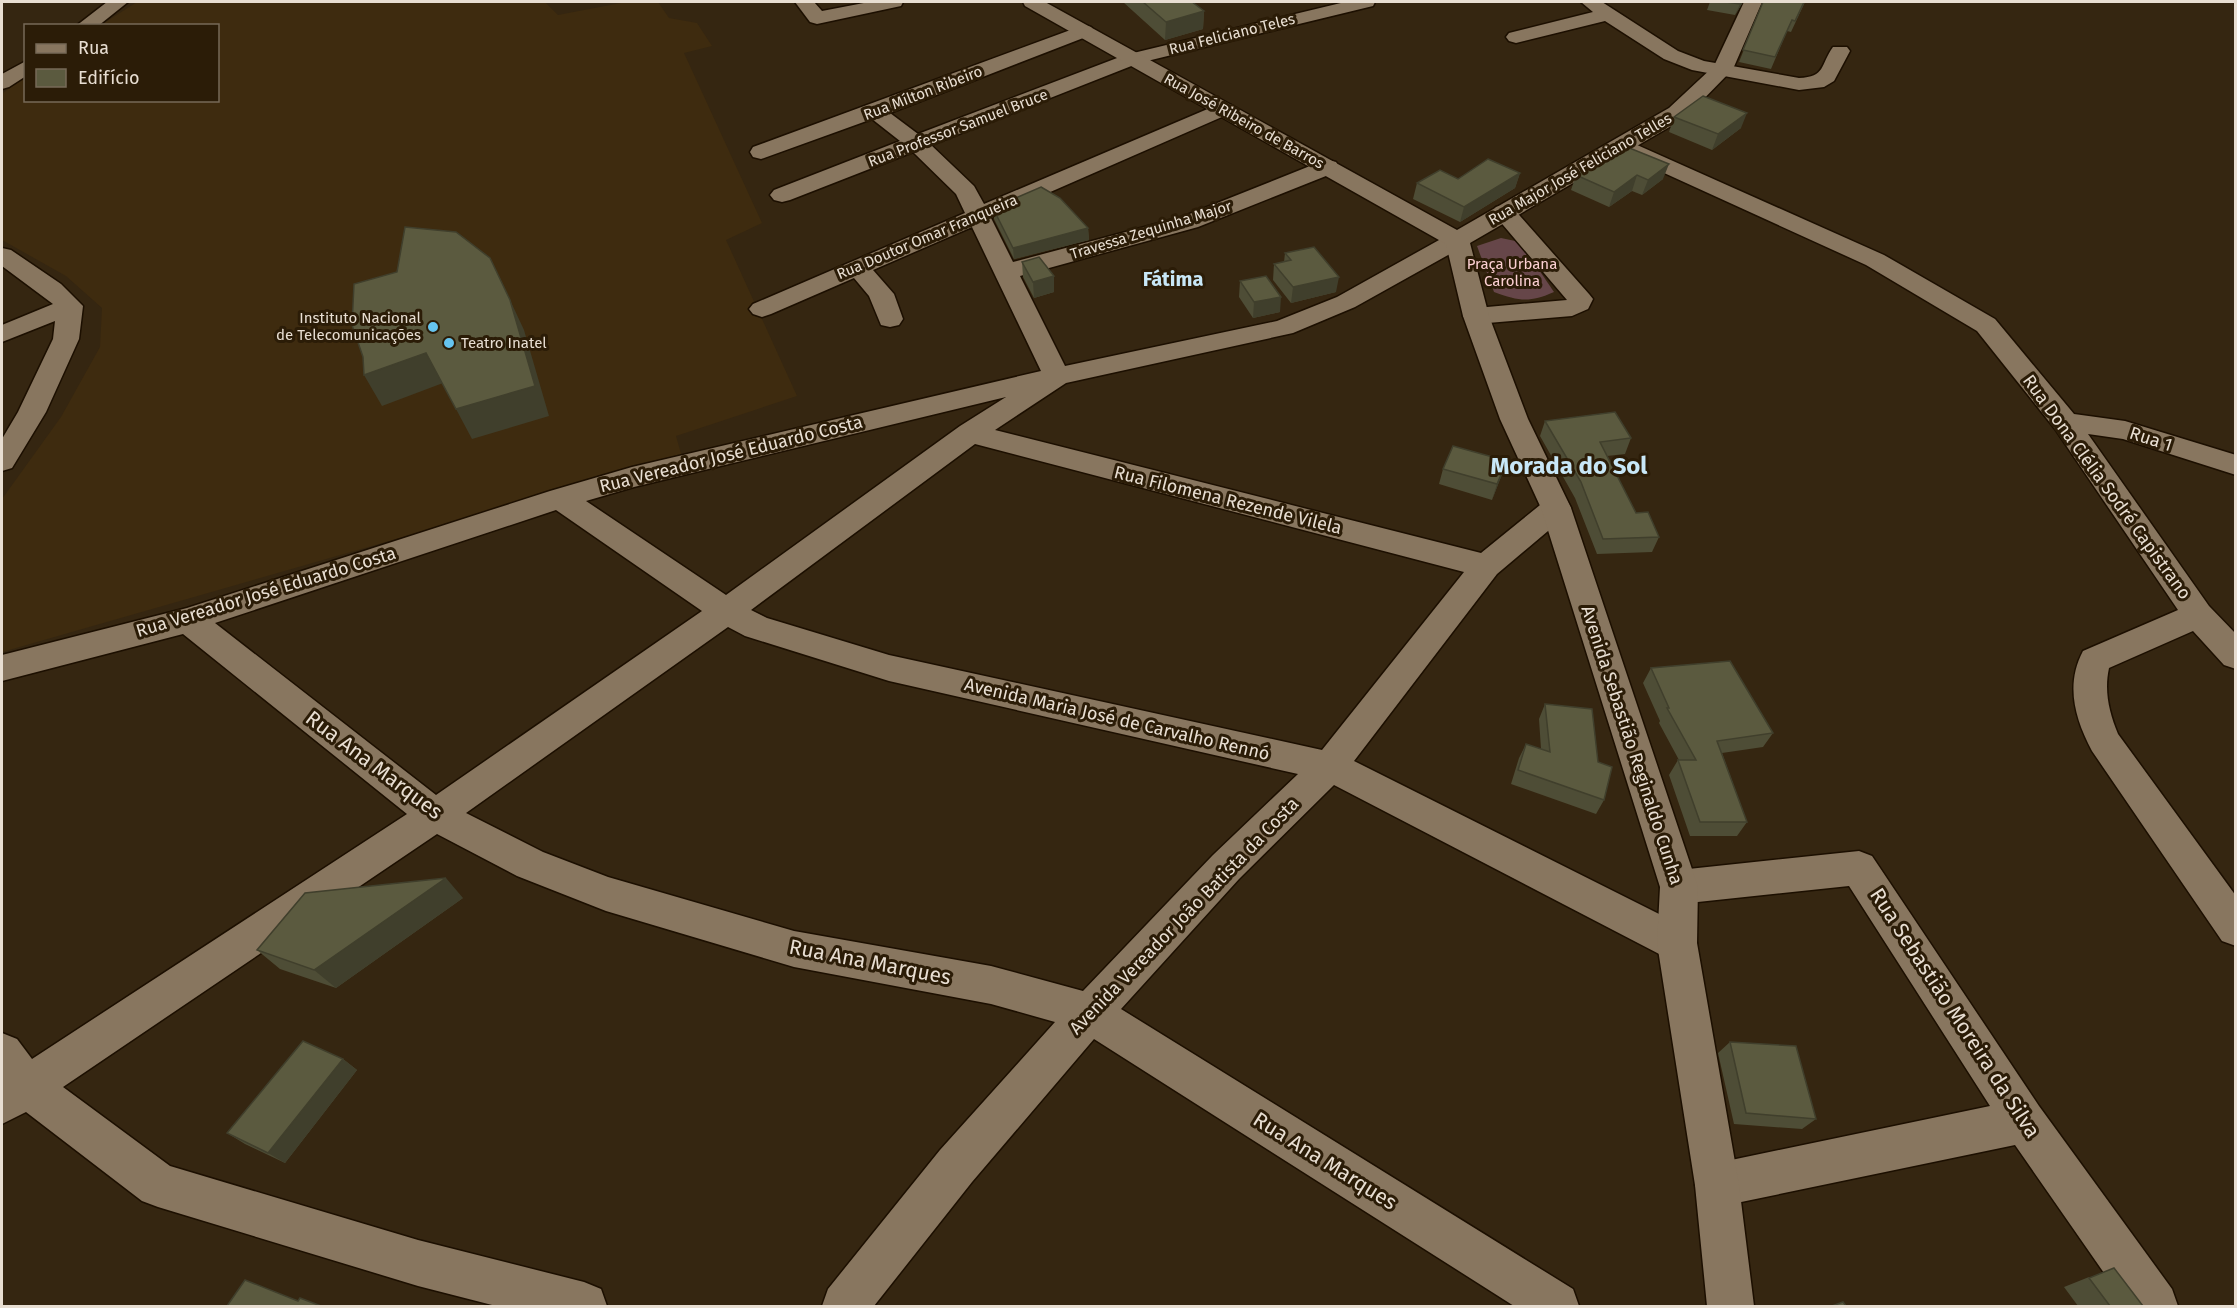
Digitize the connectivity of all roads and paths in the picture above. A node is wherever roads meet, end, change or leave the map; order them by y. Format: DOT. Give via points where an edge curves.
graph roads {
  1 [pos="119,2"];
  2 [pos="804,2"];
  3 [pos="894,2"];
  4 [pos="1032,2"];
  5 [pos="1366,2"];
  6 [pos="1590,2"];
  7 [pos="1754,2"];
  8 [pos="1610,14"];
  9 [pos="88,24"];
  10 [pos="1084,31"];
  11 [pos="1516,37"];
  12 [pos="1840,51"];
  13 [pos="1132,59"];
  14 [pos="24,68"];
  15 [pos="1723,69"];
  16 [pos="2,83"];
  17 [pos="1224,109"];
  18 [pos="875,111"];
  19 [pos="917,144"];
  20 [pos="1622,145"];
  21 [pos="761,152"];
  22 [pos="1328,167"];
  23 [pos="782,195"];
  24 [pos="1504,212"];
  25 [pos="976,216"];
  26 [pos="1457,240"];
  27 [pos="2,255"];
  28 [pos="856,267"];
  29 [pos="1005,272"];
  30 [pos="70,306"];
  31 [pos="762,309"];
  32 [pos="1476,316"];
  33 [pos="890,320"];
  34 [pos="2,334"];
  35 [pos="1057,376"];
  36 [pos="2065,422"];
  37 [pos="970,434"];
  38 [pos="2,461"];
  39 [pos="2235,465"];
  40 [pos="560,498"];
  41 [pos="1556,508"];
  42 [pos="1486,566"];
  43 [pos="726,611"];
  44 [pos="2198,615"];
  45 [pos="188,620"];
  46 [pos="2235,656"];
  47 [pos="2,668"];
  48 [pos="1330,766"];
  49 [pos="435,815"];
  50 [pos="1679,887"];
  51 [pos="2235,928"];
  52 [pos="1677,943"];
  53 [pos="1090,1013"];
  54 [pos="2,1053"];
  55 [pos="14,1095"];
  56 [pos="2024,1121"];
  57 [pos="1717,1185"];
  58 [pos="584,1306"];
  59 [pos="845,1306"];
  60 [pos="1557,1306"];
  61 [pos="1731,1306"];
  62 [pos="2155,1306"];
  1 -- 9 [label="street"];
  2 -- 3 [label="street" via="817,18"];
  4 -- 10 [label="street, Rua José Ribeiro de Barros"];
  5 -- 13 [label="street, Rua Feliciano Teles"];
  6 -- 8 [label="street"];
  7 -- 15 [label="street, Rua Major José Feliciano Telles"];
  8 -- 11 [label="street"];
  8 -- 15 [label="street" via="1671,55 1699,66"];
  10 -- 13 [label="street, Rua José Ribeiro de Barros"];
  10 -- 18 [label="street, Rua Mílton Ribeiro"];
  12 -- 15 [label="street" via="1829,76 1815,84"];
  13 -- 17 [label="street, Rua José Ribeiro de Barros"];
  13 -- 19 [label="street, Rua Professor Samuel Bruce"];
  14 -- 16 [label="street"];
  15 -- 20 [label="street, Rua Major José Feliciano Telles" via="1677,113"];
  17 -- 22 [label="street, Rua José Ribeiro de Barros"];
  17 -- 25 [label="street, Rua Doutor Omar Franqueira"];
  18 -- 19 [label="street"];
  18 -- 21 [label="street, Rua Mílton Ribeiro"];
  19 -- 23 [label="street, Rua Professor Samuel Bruce"];
  19 -- 25 [label="street" via="966,191"];
  20 -- 24 [label="street, Rua Major José Feliciano Telles"];
  20 -- 36 [label="street, Rua Dona Clélia Sodré Capistrano" via="1875,260 1986,325"];
  22 -- 26 [label="street, Rua José Ribeiro de Barros"];
  22 -- 29 [label="street, Travessa Zequinha Major" via="1190,222"];
  24 -- 26 [label="street, Rua Major José Feliciano Telles"];
  24 -- 32 [label="street" via="1578,295 1579,304 1572,308"];
  25 -- 28 [label="street, Rua Doutor Omar Franqueira"];
  25 -- 29 [label="street"];
  26 -- 32 [label="street, Avenida Sebastião Reginaldo Cunha"];
  26 -- 35 [label="street, Rua Vereador José Eduardo Costa" via="1346,302 1294,324"];
  27 -- 30 [label="street"];
  28 -- 31 [label="street, Rua Doutor Omar Franqueira"];
  28 -- 33 [label="street" via="880,294"];
  29 -- 35 [label="street"];
  30 -- 34 [label="street"];
  30 -- 38 [label="street" via="66,339 32,412"];
  32 -- 41 [label="street, Avenida Sebastião Reginaldo Cunha" via="1514,419"];
  35 -- 37 [label="street"];
  35 -- 40 [label="street, Rua Vereador José Eduardo Costa" via="690,462"];
  36 -- 39 [label="street, Rua 1" via="2125,430"];
  36 -- 44 [label="street, Rua Dona Clélia Sodré Capistrano"];
  37 -- 42 [label="street, Rua Filomena Rezende Vilela"];
  37 -- 43 [label="street"];
  40 -- 43 [label="street, Avenida Maria José de Carvalho Rennó"];
  40 -- 45 [label="street, Rua Vereador José Eduardo Costa"];
  41 -- 42 [label="street, Avenida Vereador João Batista da Costa"];
  41 -- 50 [label="street, Avenida Sebastião Reginaldo Cunha"];
  42 -- 48 [label="street, Avenida Vereador João Batista da Costa"];
  43 -- 48 [label="street, Avenida Maria José de Carvalho Rennó" via="756,627 889,668"];
  43 -- 49 [label="street"];
  44 -- 46 [label="street, Rua Dona Clélia Sodré Capistrano"];
  44 -- 51 [label="street" via="2095,660 2088,693 2104,741"];
  45 -- 47 [label="street, Rua Vereador José Eduardo Costa"];
  45 -- 49 [label="street, Rua Ana Marques"];
  48 -- 52 [label="street, Avenida Maria José de Carvalho Rennó"];
  48 -- 53 [label="street, Avenida Vereador João Batista da Costa" via="1226,867"];
  49 -- 53 [label="street, Rua Ana Marques" via="530,864 606,894 794,949 991,985"];
  49 -- 55 [label="street"];
  50 -- 52 [label="street, Avenida Sebastião Reginaldo Cunha"];
  50 -- 56 [label="street, Rua Sebastião Moreira da Silva" via="1859,868"];
  52 -- 57 [label="street, Avenida Sebastião Reginaldo Cunha"];
  53 -- 59 [label="street, Avenida Vereador João Batista da Costa" via="956,1166"];
  53 -- 60 [label="street, Rua Ana Marques"];
  54 -- 55 [label="street"];
  55 -- 58 [label="street" via="158,1185 418,1263"];
  56 -- 57 [label="street"];
  56 -- 62 [label="street, Rua Sebastião Moreira da Silva"];
  57 -- 61 [label="street, Avenida Sebastião Reginaldo Cunha"];
}
